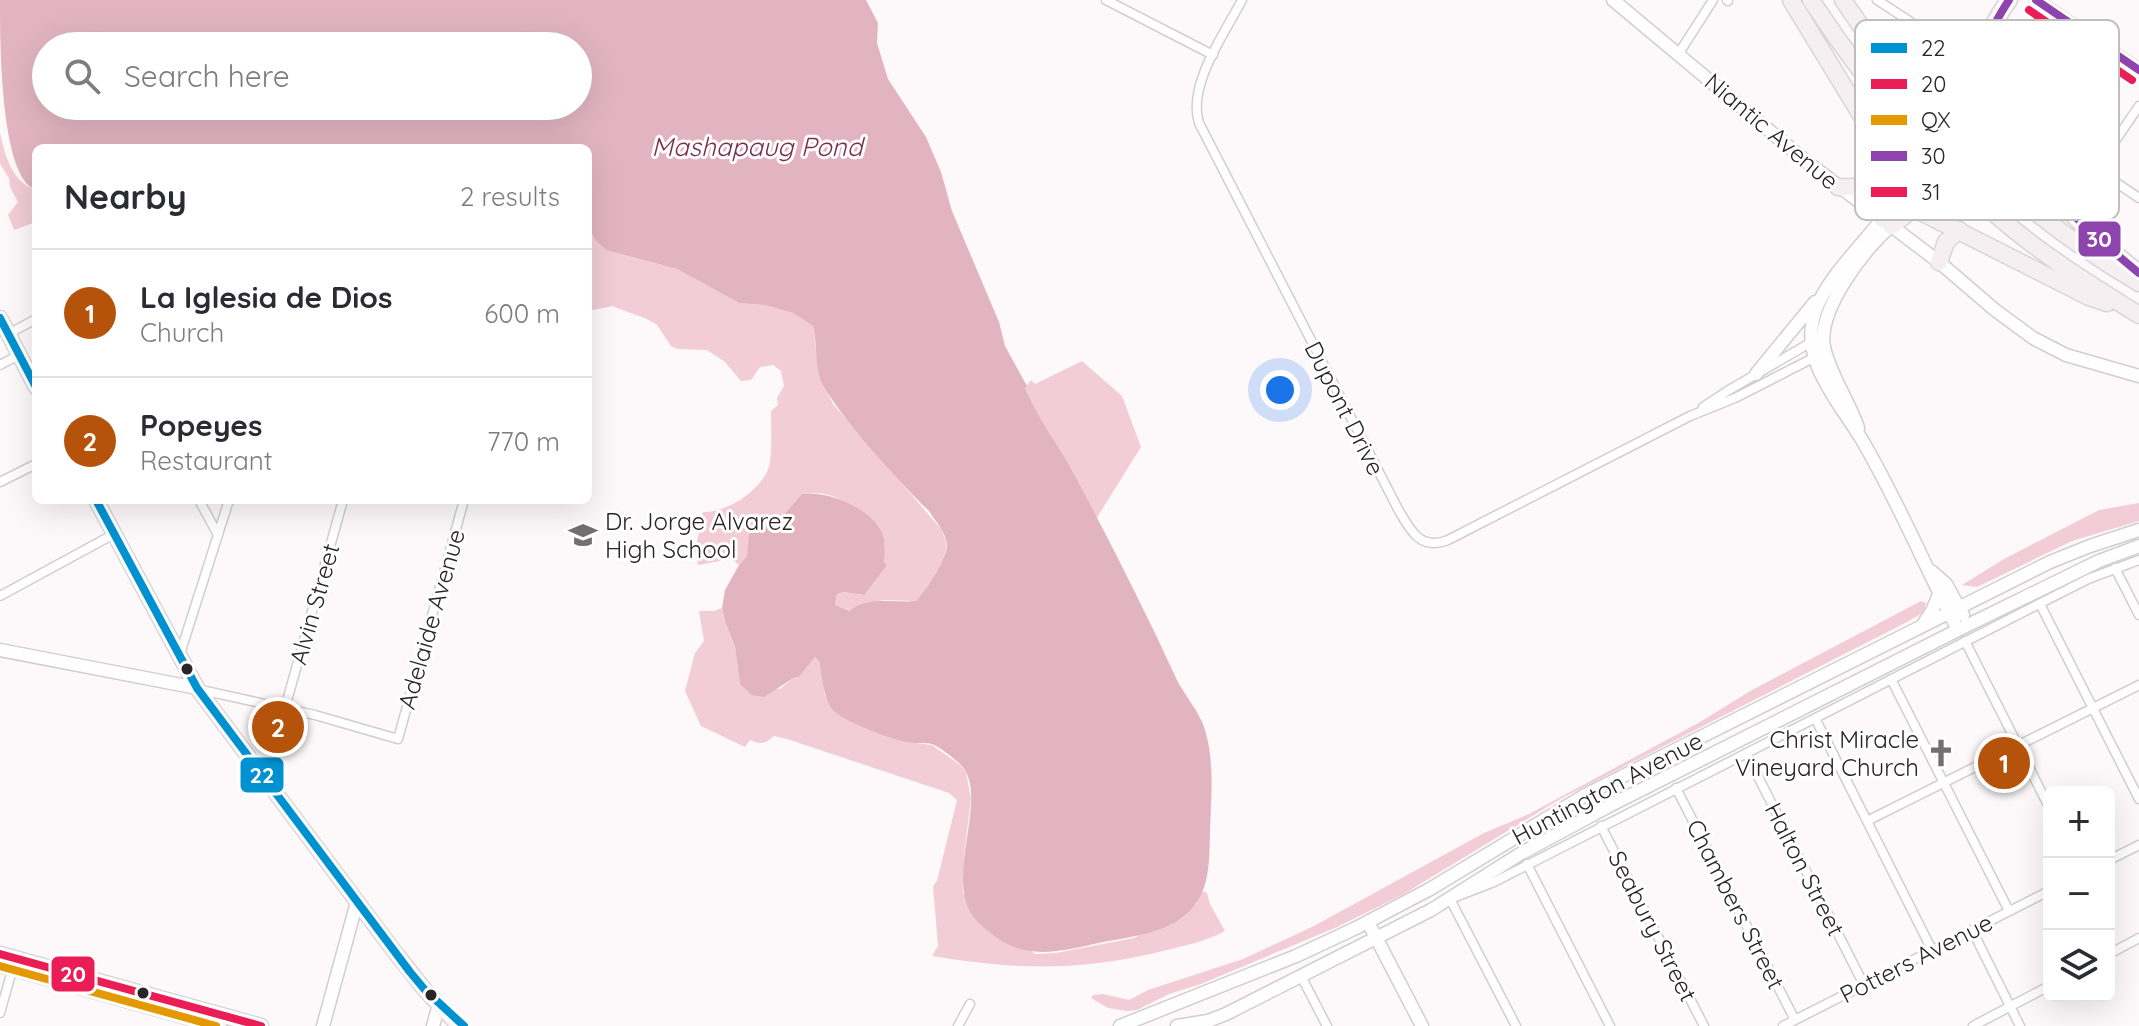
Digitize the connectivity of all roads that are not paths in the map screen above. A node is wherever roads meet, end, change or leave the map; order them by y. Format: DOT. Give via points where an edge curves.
graph roads {
  1 [pos="1106,0"];
  2 [pos="1242,0"];
  3 [pos="1613,0"];
  4 [pos="1713,0"];
  5 [pos="1791,0"];
  6 [pos="1811,0"];
  7 [pos="1843,0"];
  8 [pos="1877,0"];
  9 [pos="2009,0"];
  10 [pos="2036,0"];
  11 [pos="1858,20"];
  12 [pos="1908,20"];
  13 [pos="1996,20"];
  14 [pos="2065,20"];
  15 [pos="1679,53"];
  16 [pos="1213,55"];
  17 [pos="2119,56"];
  18 [pos="1855,63"];
  19 [pos="2139,70"];
  20 [pos="2139,106"];
  21 [pos="1855,108"];
  22 [pos="2119,135"];
  23 [pos="2119,185"];
  24 [pos="1838,187"];
  25 [pos="1855,187"];
  26 [pos="2139,198"];
  27 [pos="1855,199"];
  28 [pos="1883,220"];
  29 [pos="1888,220"];
  30 [pos="1893,220"];
  31 [pos="1937,220"];
  32 [pos="2003,220"];
  33 [pos="2047,220"];
  34 [pos="2078,220"];
  35 [pos="1887,223"];
  36 [pos="1959,230"];
  37 [pos="1939,262"];
  38 [pos="2139,273"];
  39 [pos="2139,283"];
  40 [pos="1836,285"];
  41 [pos="2139,315"];
  42 [pos="0,318"];
  43 [pos="32,321"];
  44 [pos="8,334"];
  45 [pos="1818,339"];
  46 [pos="1820,354"];
  47 [pos="19,355"];
  48 [pos="0,365"];
  49 [pos="1756,374"];
  50 [pos="2139,376"];
  51 [pos="32,379"];
  52 [pos="1690,416"];
  53 [pos="32,466"];
  54 [pos="0,482"];
  55 [pos="98,504"];
  56 [pos="201,504"];
  57 [pos="228,504"];
  58 [pos="342,504"];
  59 [pos="463,504"];
  60 [pos="2139,530"];
  61 [pos="114,534"];
  62 [pos="218,535"];
  63 [pos="2139,546"];
  64 [pos="2139,560"];
  65 [pos="2115,568"];
  66 [pos="1944,591"];
  67 [pos="0,596"];
  68 [pos="2040,604"];
  69 [pos="1954,611"];
  70 [pos="2139,615"];
  71 [pos="1963,627"];
  72 [pos="1920,628"];
  73 [pos="1965,641"];
  74 [pos="0,650"];
  75 [pos="179,658"];
  76 [pos="1891,679"];
  77 [pos="2139,685"];
  78 [pos="197,688"];
  79 [pos="285,708"];
  80 [pos="2093,708"];
  81 [pos="1815,718"];
  82 [pos="2018,745"];
  83 [pos="1746,753"];
  84 [pos="1944,783"];
  85 [pos="1676,788"];
  86 [pos="2043,795"];
  87 [pos="2139,799"];
  88 [pos="1867,821"];
  89 [pos="1601,826"];
  90 [pos="2139,845"];
  91 [pos="2113,858"];
  92 [pos="1527,864"];
  93 [pos="2043,894"];
  94 [pos="1450,899"];
  95 [pos="357,902"];
  96 [pos="2009,911"];
  97 [pos="1368,922"];
  98 [pos="1972,930"];
  99 [pos="1376,938"];
  100 [pos="2139,938"];
  101 [pos="1932,950"];
  102 [pos="2115,951"];
  103 [pos="7,962"];
  104 [pos="1301,976"];
  105 [pos="1864,985"];
  106 [pos="2043,989"];
  107 [pos="439,1004"];
  108 [pos="970,1004"];
  109 [pos="2010,1006"];
  110 [pos="0,1013"];
  111 [pos="1795,1020"];
  112 [pos="1220,1022"];
  113 [pos="215,1023"];
  114 [pos="458,1023"];
  115 [pos="261,1026"];
  116 [pos="323,1026"];
  117 [pos="433,1026"];
  118 [pos="958,1026"];
  119 [pos="1120,1026"];
  120 [pos="1177,1026"];
  121 [pos="1327,1026"];
  122 [pos="1422,1026"];
  123 [pos="1516,1026"];
  124 [pos="1610,1026"];
  125 [pos="1704,1026"];
  126 [pos="1783,1026"];
  127 [pos="1973,1026"];
  128 [pos="2020,1026"];
  1 -- 16 [label="street"];
  2 -- 16 [label="street, Dupont Drive"];
  3 -- 15 [label="main road, Niantic Avenue"];
  4 -- 15 [label="street"];
  5 -- 21 [label="highway"];
  6 -- 18 [label="highway"];
  7 -- 11 [label="highway"];
  8 -- 12 [label="street"];
  9 -- 13 [label="highway"];
  10 -- 14 [label="main road"];
  15 -- 24 [label="main road, Niantic Avenue"];
  16 -- 52 [label="street, Dupont Drive" via="1196,102 1201,129 1417,538 1430,543 1448,540"];
  17 -- 19 [label="main road"];
  20 -- 22 [label="street"];
  23 -- 26 [label="street"];
  24 -- 25 [label="highway"];
  24 -- 27 [label="main road, Niantic Avenue"];
  28 -- 35 [label="main road, Niantic Avenue"];
  29 -- 35 [label="highway"];
  30 -- 35 [label="highway"];
  31 -- 36 [label="highway"];
  32 -- 41 [label="highway"];
  33 -- 39 [label="highway"];
  34 -- 38 [label="highway"];
  35 -- 37 [label="main road, Niantic Avenue"];
  35 -- 40 [label="main road"];
  36 -- 37 [label="highway" via="1946,242"];
  36 -- 41 [label="highway" via="2089,297"];
  37 -- 50 [label="main road, Niantic Avenue" via="2048,347"];
  40 -- 45 [label="main road"];
  40 -- 49 [label="main road"];
  42 -- 44 [label="main road"];
  43 -- 44 [label="street"];
  44 -- 47 [label="main road"];
  45 -- 46 [label="main road"];
  45 -- 49 [label="street, Dupont Drive"];
  46 -- 52 [label="street, Dupont Drive"];
  46 -- 66 [label="main road"];
  47 -- 48 [label="street"];
  47 -- 51 [label="main road"];
  49 -- 52 [label="street, Dupont Drive"];
  53 -- 54 [label="street"];
  55 -- 61 [label="main road"];
  56 -- 62 [label="street"];
  57 -- 62 [label="street"];
  58 -- 79 [label="street, Alvin Street"];
  59 -- 79 [label="street, Adelaide Avenue" via="398,739"];
  60 -- 69 [label="main road, Huntington Avenue" via="2066,555"];
  61 -- 67 [label="street"];
  61 -- 75 [label="main road"];
  62 -- 75 [label="street"];
  63 -- 71 [label="main road, Huntington Avenue"];
  64 -- 65 [label="street, Huntington Avenue"];
  65 -- 68 [label="street, Huntington Avenue"];
  65 -- 70 [label="street"];
  66 -- 69 [label="main road"];
  66 -- 72 [label="main road"];
  68 -- 73 [label="street, Huntington Avenue"];
  68 -- 80 [label="street"];
  69 -- 71 [label="main road"];
  69 -- 72 [label="main road, Huntington Avenue"];
  71 -- 94 [label="main road, Huntington Avenue" via="1598,812"];
  72 -- 97 [label="main road, Huntington Avenue" via="1587,794"];
  73 -- 76 [label="street, Huntington Avenue"];
  73 -- 82 [label="street"];
  74 -- 78 [label="main road"];
  75 -- 78 [label="main road"];
  76 -- 81 [label="street, Huntington Avenue"];
  76 -- 84 [label="street"];
  77 -- 80 [label="street"];
  78 -- 79 [label="street"];
  78 -- 95 [label="main road"];
  80 -- 82 [label="street"];
  80 -- 87 [label="street"];
  81 -- 83 [label="street, Huntington Avenue"];
  81 -- 88 [label="street"];
  82 -- 84 [label="street"];
  82 -- 86 [label="street"];
  83 -- 85 [label="street, Huntington Avenue"];
  83 -- 105 [label="street, Halton Street"];
  84 -- 88 [label="street"];
  84 -- 96 [label="street"];
  85 -- 89 [label="street, Huntington Avenue"];
  85 -- 111 [label="street, Chambers Street"];
  88 -- 101 [label="street"];
  89 -- 92 [label="street, Huntington Avenue"];
  89 -- 125 [label="street, Seabury Street"];
  90 -- 91 [label="street"];
  92 -- 94 [label="street, Huntington Avenue"];
  92 -- 124 [label="street"];
  93 -- 96 [label="street, Potters Avenue"];
  94 -- 99 [label="main road, Huntington Avenue"];
  94 -- 123 [label="street"];
  95 -- 107 [label="main road"];
  95 -- 116 [label="main road"];
  96 -- 98 [label="street, Potters Avenue"];
  97 -- 99 [label="main road"];
  97 -- 119 [label="main road, Huntington Avenue"];
  98 -- 101 [label="street, Potters Avenue"];
  98 -- 109 [label="street"];
  99 -- 104 [label="main road, Huntington Avenue"];
  99 -- 122 [label="main road"];
  100 -- 102 [label="street"];
  101 -- 105 [label="street, Potters Avenue"];
  103 -- 110 [label="street"];
  103 -- 113 [label="main road"];
  104 -- 112 [label="main road, Huntington Avenue"];
  104 -- 121 [label="street"];
  105 -- 111 [label="street, Potters Avenue"];
  106 -- 109 [label="street"];
  107 -- 114 [label="main road"];
  107 -- 117 [label="main road"];
  108 -- 118 [label="street"];
  109 -- 127 [label="street"];
  109 -- 128 [label="street"];
  111 -- 126 [label="street, Potters Avenue"];
  112 -- 120 [label="main road, Huntington Avenue"];
  113 -- 115 [label="main road"];
}
